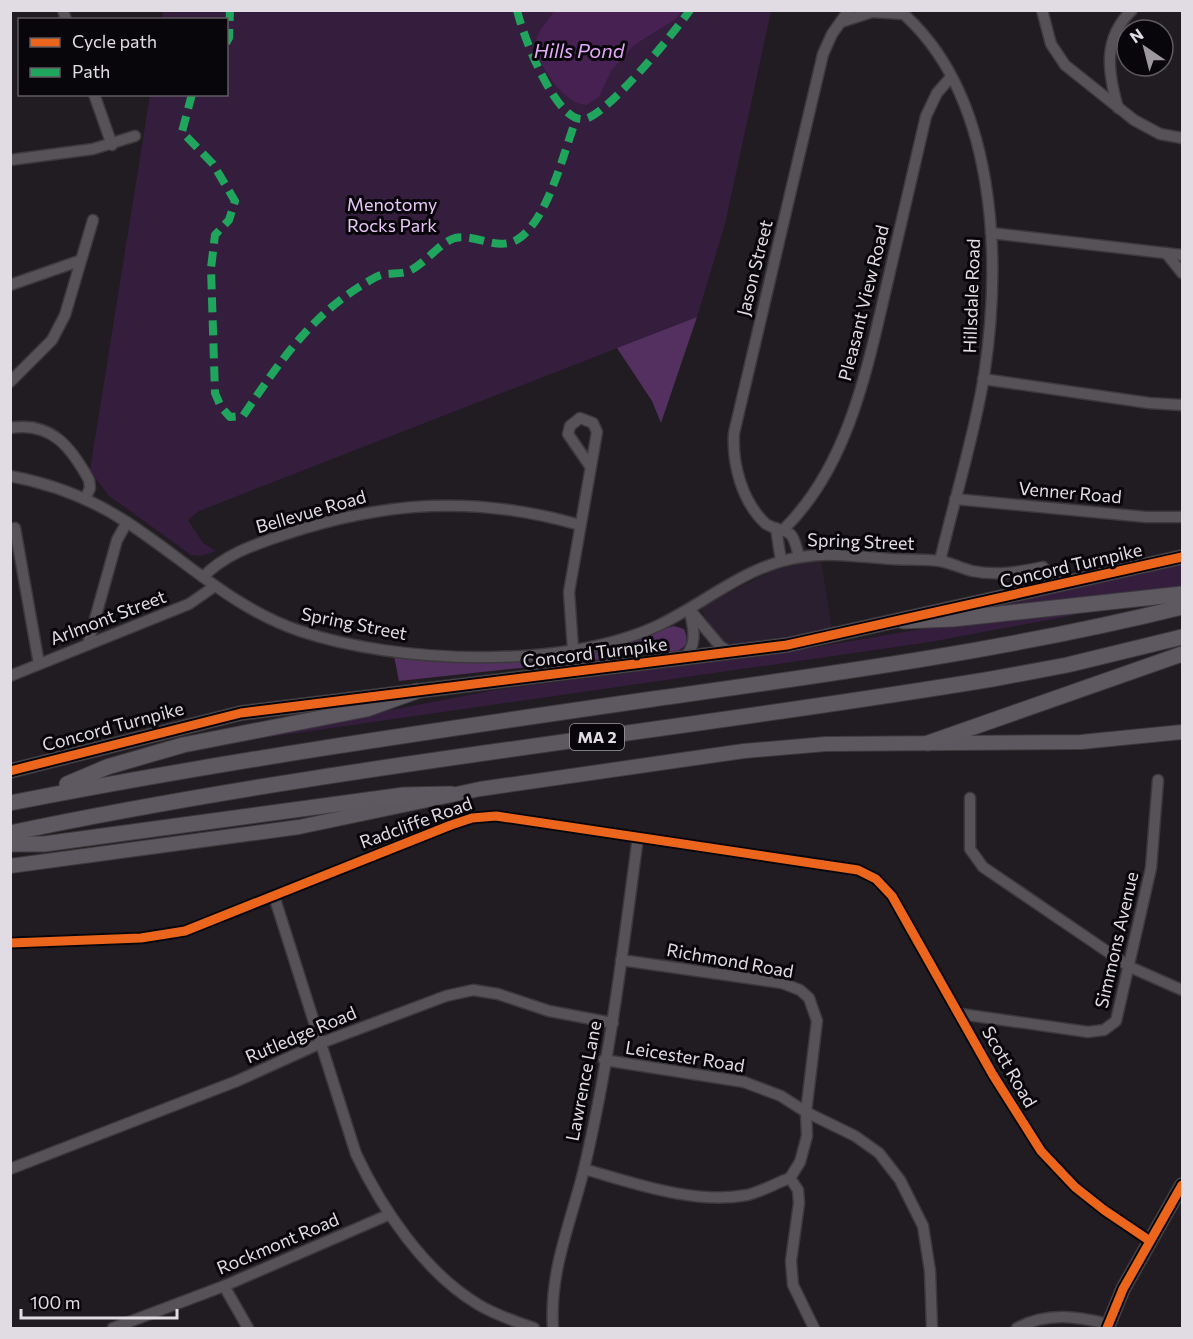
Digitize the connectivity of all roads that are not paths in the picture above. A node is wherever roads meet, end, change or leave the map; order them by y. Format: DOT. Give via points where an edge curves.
graph roads {
  1 [pos="849,10"];
  2 [pos="1042,10"];
  3 [pos="1132,10"];
  4 [pos="901,12"];
  5 [pos="838,24"];
  6 [pos="951,77"];
  7 [pos="95,96"];
  8 [pos="1118,109"];
  9 [pos="135,136"];
  10 [pos="1182,138"];
  11 [pos="112,145"];
  12 [pos="10,160"];
  13 [pos="93,220"];
  14 [pos="991,233"];
  15 [pos="1166,253"];
  16 [pos="1182,255"];
  17 [pos="79,261"];
  18 [pos="1182,273"];
  19 [pos="10,285"];
  20 [pos="983,379"];
  21 [pos="10,382"];
  22 [pos="1182,405"];
  23 [pos="10,428"];
  24 [pos="590,466"];
  25 [pos="10,476"];
  26 [pos="85,499"];
  27 [pos="954,499"];
  28 [pos="1182,517"];
  29 [pos="127,522"];
  30 [pos="580,525"];
  31 [pos="15,528"];
  32 [pos="780,528"];
  33 [pos="799,557"];
  34 [pos="1182,557"];
  35 [pos="781,561"];
  36 [pos="940,561"];
  37 [pos="1043,567"];
  38 [pos="203,577"];
  39 [pos="215,586"];
  40 [pos="1182,594"];
  41 [pos="1182,607"];
  42 [pos="689,609"];
  43 [pos="903,621"];
  44 [pos="1182,637"];
  45 [pos="88,644"];
  46 [pos="573,650"];
  47 [pos="734,653"];
  48 [pos="1182,654"];
  49 [pos="682,660"];
  50 [pos="39,664"];
  51 [pos="10,676"];
  52 [pos="417,691"];
  53 [pos="1182,732"];
  54 [pos="928,743"];
  55 [pos="10,771"];
  56 [pos="1158,780"];
  57 [pos="451,795"];
  58 [pos="37,797"];
  59 [pos="970,798"];
  60 [pos="10,802"];
  61 [pos="10,833"];
  62 [pos="638,837"];
  63 [pos="10,844"];
  64 [pos="10,866"];
  65 [pos="876,879"];
  66 [pos="274,896"];
  67 [pos="10,943"];
  68 [pos="621,960"];
  69 [pos="1130,968"];
  70 [pos="1182,990"];
  71 [pos="961,1014"];
  72 [pos="612,1023"];
  73 [pos="321,1043"];
  74 [pos="604,1060"];
  75 [pos="806,1112"];
  76 [pos="10,1169"];
  77 [pos="584,1169"];
  78 [pos="790,1178"];
  79 [pos="1182,1185"];
  80 [pos="388,1215"];
  81 [pos="1150,1241"];
  82 [pos="224,1286"];
  83 [pos="1107,1326"];
  84 [pos="113,1329"];
  85 [pos="248,1329"];
  86 [pos="534,1329"];
  87 [pos="553,1329"];
  88 [pos="814,1329"];
  89 [pos="932,1329"];
  90 [pos="1017,1329"];
  1 -- 5 [label="street, Jason Street"];
  2 -- 8 [label="street" via="1047,37 1059,59"];
  3 -- 8 [label="street" via="1115,35 1109,54 1110,79"];
  4 -- 5 [label="street, Hillsdale Road" via="872,12"];
  4 -- 6 [label="street, Hillsdale Road" via="928,38"];
  5 -- 32 [label="street, Jason Street" via="823,54 734,433 736,465 743,489 763,521"];
  6 -- 14 [label="street, Hillsdale Road" via="974,135"];
  6 -- 32 [label="street, Pleasant View Road" via="937,93 926,116 876,328 849,423 816,488"];
  7 -- 11 [label="street"];
  8 -- 10 [label="street" via="1150,130"];
  9 -- 11 [label="street"];
  11 -- 12 [label="street"];
  13 -- 17 [label="street"];
  14 -- 15 [label="street"];
  14 -- 20 [label="street, Hillsdale Road" via="991,316"];
  15 -- 16 [label="street"];
  15 -- 18 [label="street"];
  17 -- 19 [label="street"];
  17 -- 21 [label="street" via="65,315 52,340"];
  20 -- 22 [label="street"];
  20 -- 27 [label="street, Hillsdale Road"];
  23 -- 26 [label="street" via="33,426 57,437 90,482"];
  24 -- 30 [label="street"];
  25 -- 26 [label="street, Spring Street"];
  26 -- 29 [label="street, Spring Street"];
  27 -- 28 [label="street, Venner Road"];
  27 -- 36 [label="street, Hillsdale Road"];
  29 -- 38 [label="street, Spring Street"];
  29 -- 45 [label="street" via="117,540"];
  30 -- 38 [label="street, Bellevue Road" via="492,506 449,504 385,509 324,522 250,546 223,560"];
  30 -- 46 [label="street" via="568,597"];
  31 -- 50 [label="street"];
  32 -- 33 [label="street, Jason Street" via="794,540"];
  32 -- 35 [label="street"];
  33 -- 35 [label="street, Spring Street"];
  33 -- 36 [label="street, Spring Street"];
  34 -- 43 [label="main road, Concord Turnpike"];
  35 -- 42 [label="street, Spring Street" via="738,579"];
  36 -- 37 [label="street, Spring Street" via="987,573"];
  38 -- 39 [label="street, Spring Street"];
  39 -- 45 [label="street, Arlmont Street" via="189,604"];
  39 -- 46 [label="street, Spring Street" via="279,624 347,643 475,656"];
  40 -- 43 [label="highway"];
  41 -- 58 [label="highway, MA 2" via="964,654 308,748"];
  42 -- 46 [label="street, Spring Street" via="636,634"];
  42 -- 47 [label="street" via="720,646"];
  42 -- 49 [label="street" via="694,641"];
  43 -- 47 [label="main road, Concord Turnpike"];
  44 -- 61 [label="highway, MA 2" via="992,680 311,778"];
  45 -- 50 [label="street, Arlmont Street"];
  47 -- 49 [label="main road, Concord Turnpike"];
  48 -- 54 [label="highway"];
  49 -- 52 [label="main road, Concord Turnpike"];
  50 -- 51 [label="street, Arlmont Street"];
  52 -- 55 [label="main road, Concord Turnpike" via="222,716"];
  52 -- 58 [label="highway" via="368,709 169,749 106,767"];
  53 -- 54 [label="main road" via="1081,742"];
  54 -- 57 [label="main road" via="826,744 744,751"];
  56 -- 69 [label="street, Simmons Avenue" via="1151,868"];
  57 -- 63 [label="highway" via="404,795 44,844"];
  57 -- 64 [label="main road" via="299,827"];
  58 -- 60 [label="highway, MA 2"];
  59 -- 69 [label="street" via="970,843 976,861"];
  62 -- 65 [label="street, Radcliffe Road" via="858,870"];
  62 -- 66 [label="street, Radcliffe Road" via="480,816"];
  62 -- 68 [label="street, Lawrence Lane"];
  65 -- 71 [label="street, Scott Road" via="892,896"];
  66 -- 67 [label="street, Radcliffe Road" via="195,928 166,935"];
  66 -- 73 [label="street"];
  68 -- 72 [label="street, Lawrence Lane"];
  68 -- 75 [label="street, Richmond Road" via="782,983 804,993 814,1006 817,1021"];
  69 -- 70 [label="street"];
  69 -- 71 [label="street, Simmons Avenue" via="1116,1021 1104,1030 1088,1032"];
  71 -- 81 [label="street, Scott Road" via="1041,1151 1075,1187"];
  72 -- 73 [label="street, Rutledge Road" via="473,990 446,996"];
  72 -- 74 [label="street, Lawrence Lane"];
  73 -- 76 [label="street, Rutledge Road" via="237,1081"];
  73 -- 80 [label="street" via="356,1154"];
  74 -- 75 [label="street, Leicester Road" via="744,1082 781,1096"];
  74 -- 77 [label="street, Lawrence Lane"];
  75 -- 78 [label="street, Richmond Road" via="807,1136 800,1162"];
  75 -- 89 [label="street, Leicester Road" via="855,1136 879,1153 900,1180 926,1239"];
  77 -- 78 [label="street" via="652,1188 707,1196 747,1195"];
  77 -- 87 [label="street, Lawrence Lane" via="559,1256"];
  78 -- 88 [label="street" via="799,1196 791,1261 793,1285"];
  79 -- 81 [label="main road"];
  80 -- 82 [label="street, Rockmont Road"];
  80 -- 86 [label="street" via="414,1247 478,1305"];
  81 -- 83 [label="main road"];
  82 -- 84 [label="street, Rockmont Road"];
  82 -- 85 [label="street"];
  83 -- 90 [label="street" via="1061,1316 1036,1320"];
}
